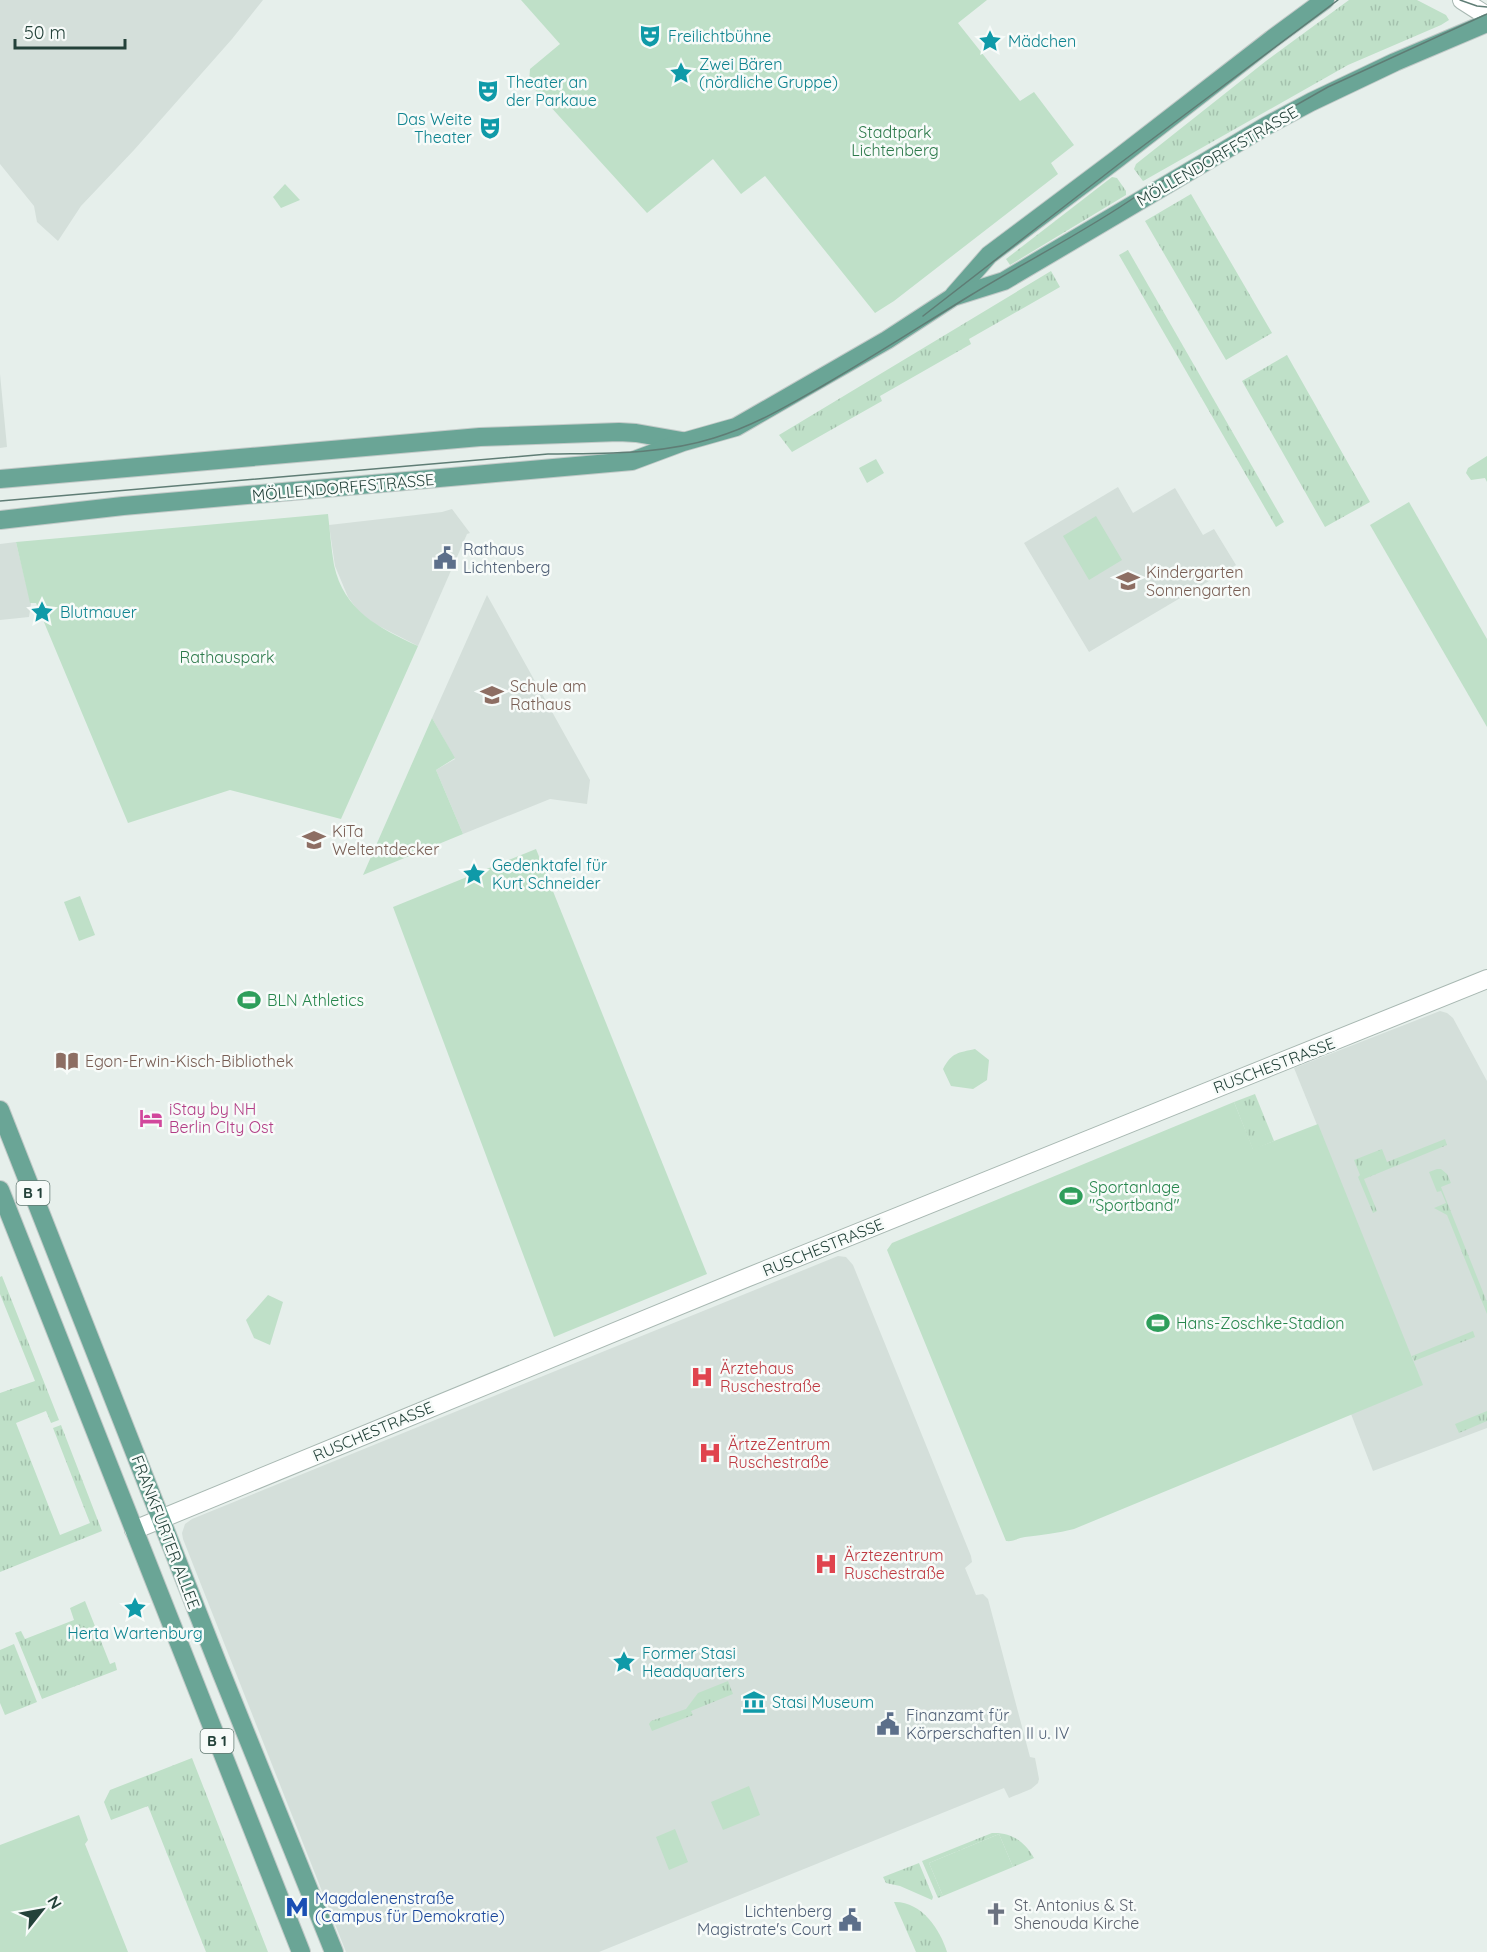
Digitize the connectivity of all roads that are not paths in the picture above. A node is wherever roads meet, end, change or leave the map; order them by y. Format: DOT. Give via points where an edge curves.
graph roads {
  1 [pos="1325,0"];
  2 [pos="1462,0"];
  3 [pos="1487,16"];
  4 [pos="1487,23"];
  5 [pos="953,297"];
  6 [pos="683,442"];
  7 [pos="0,479"];
  8 [pos="0,520"];
  9 [pos="1487,979"];
  10 [pos="0,1110"];
  11 [pos="0,1190"];
  12 [pos="161,1519"];
  13 [pos="134,1530"];
  14 [pos="301,1952"];
  15 [pos="334,1952"];
  1 -- 5 [label="main road, MÖLLENDORFFSTRASSE" via="989,255"];
  2 -- 3 [label="street"];
  4 -- 5 [label="main road, MÖLLENDORFFSTRASSE" via="1311,102 1004,281"];
  5 -- 6 [label="main road, MÖLLENDORFFSTRASSE" via="736,427"];
  6 -- 7 [label="main road, MÖLLENDORFFSTRASSE" via="618,432 480,437"];
  6 -- 8 [label="main road, MÖLLENDORFFSTRASSE" via="632,461"];
  9 -- 12 [label="street, RUSCHESTRASSE"];
  10 -- 12 [label="main road, FRANKFURTER ALLEE / B 1"];
  11 -- 13 [label="main road, FRANKFURTER ALLEE / B 1"];
  12 -- 13 [label="street, RUSCHESTRASSE"];
  12 -- 15 [label="main road, FRANKFURTER ALLEE / B 1"];
  13 -- 14 [label="main road, FRANKFURTER ALLEE / B 1"];
}
